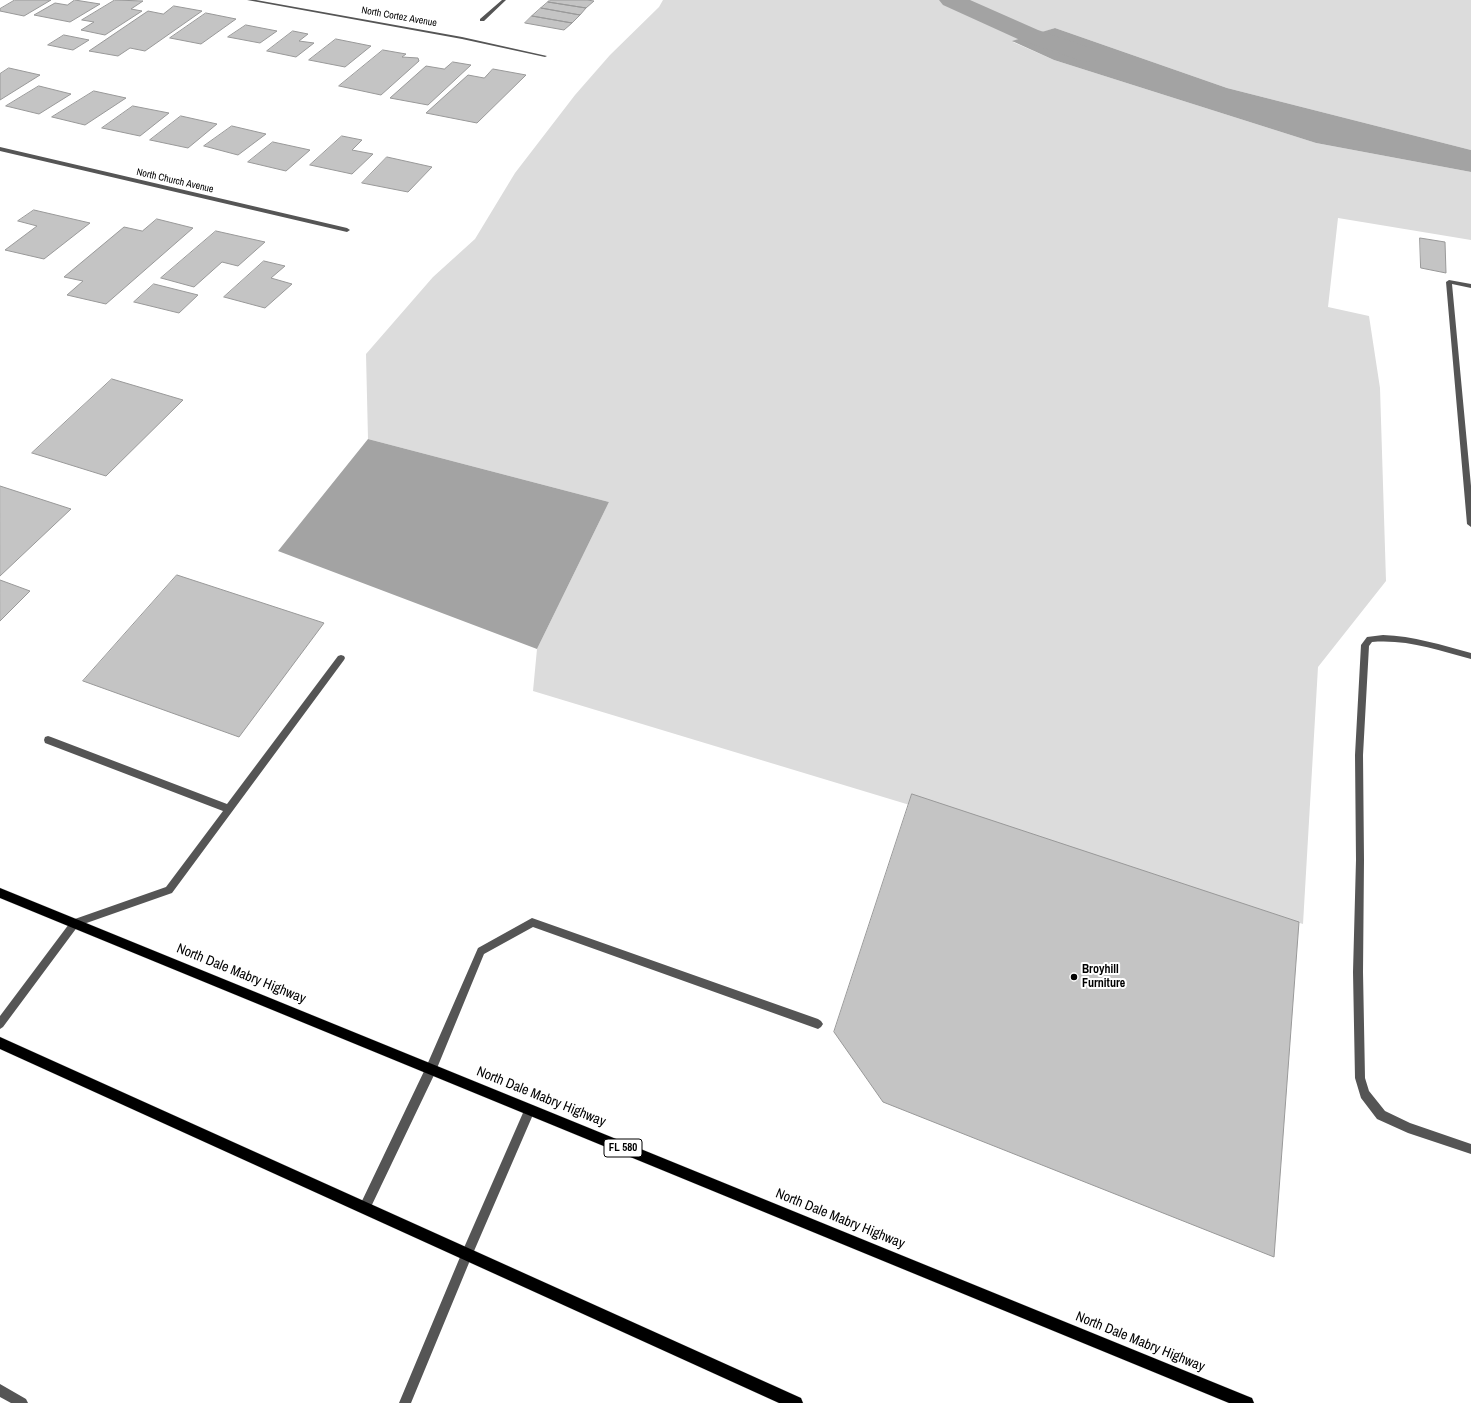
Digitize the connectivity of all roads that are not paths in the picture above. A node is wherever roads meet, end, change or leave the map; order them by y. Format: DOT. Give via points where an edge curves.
graph roads {
  1 [pos="249,0"];
  2 [pos="504,0"];
  3 [pos="482,20"];
  4 [pos="546,56"];
  5 [pos="0,149"];
  6 [pos="347,230"];
  7 [pos="1471,286"];
  8 [pos="1471,524"];
  9 [pos="1471,656"];
  10 [pos="341,658"];
  11 [pos="48,740"];
  12 [pos="229,810"];
  13 [pos="0,893"];
  14 [pos="75,923"];
  15 [pos="0,1024"];
  16 [pos="818,1024"];
  17 [pos="0,1042"];
  18 [pos="431,1069"];
  19 [pos="530,1110"];
  20 [pos="1471,1149"];
  21 [pos="365,1207"];
  22 [pos="467,1254"];
  23 [pos="0,1390"];
  24 [pos="22,1403"];
  25 [pos="405,1403"];
  26 [pos="796,1403"];
  27 [pos="1247,1403"];
  1 -- 4 [label="street, North Cortez Avenue" via="462,38"];
  2 -- 3 [label="street"];
  5 -- 6 [label="street, North Church Avenue"];
  7 -- 8 [label="street" via="1449,282"];
  9 -- 20 [label="street" via="1400,638 1370,639 1366,645 1359,755 1358,972 1360,1078 1365,1094 1381,1115 1408,1128"];
  10 -- 12 [label="street"];
  11 -- 12 [label="street"];
  12 -- 14 [label="street" via="169,890"];
  13 -- 14 [label="main road, North Dale Mabry Highway / FL 580"];
  14 -- 15 [label="street"];
  14 -- 18 [label="main road, North Dale Mabry Highway / FL 580"];
  16 -- 18 [label="street" via="532,922 481,951"];
  17 -- 21 [label="main road"];
  18 -- 19 [label="main road, North Dale Mabry Highway / FL 580"];
  18 -- 21 [label="street"];
  19 -- 22 [label="street"];
  19 -- 27 [label="main road, North Dale Mabry Highway / FL 580"];
  21 -- 22 [label="main road"];
  22 -- 25 [label="street"];
  22 -- 26 [label="main road"];
  23 -- 24 [label="street"];
}
